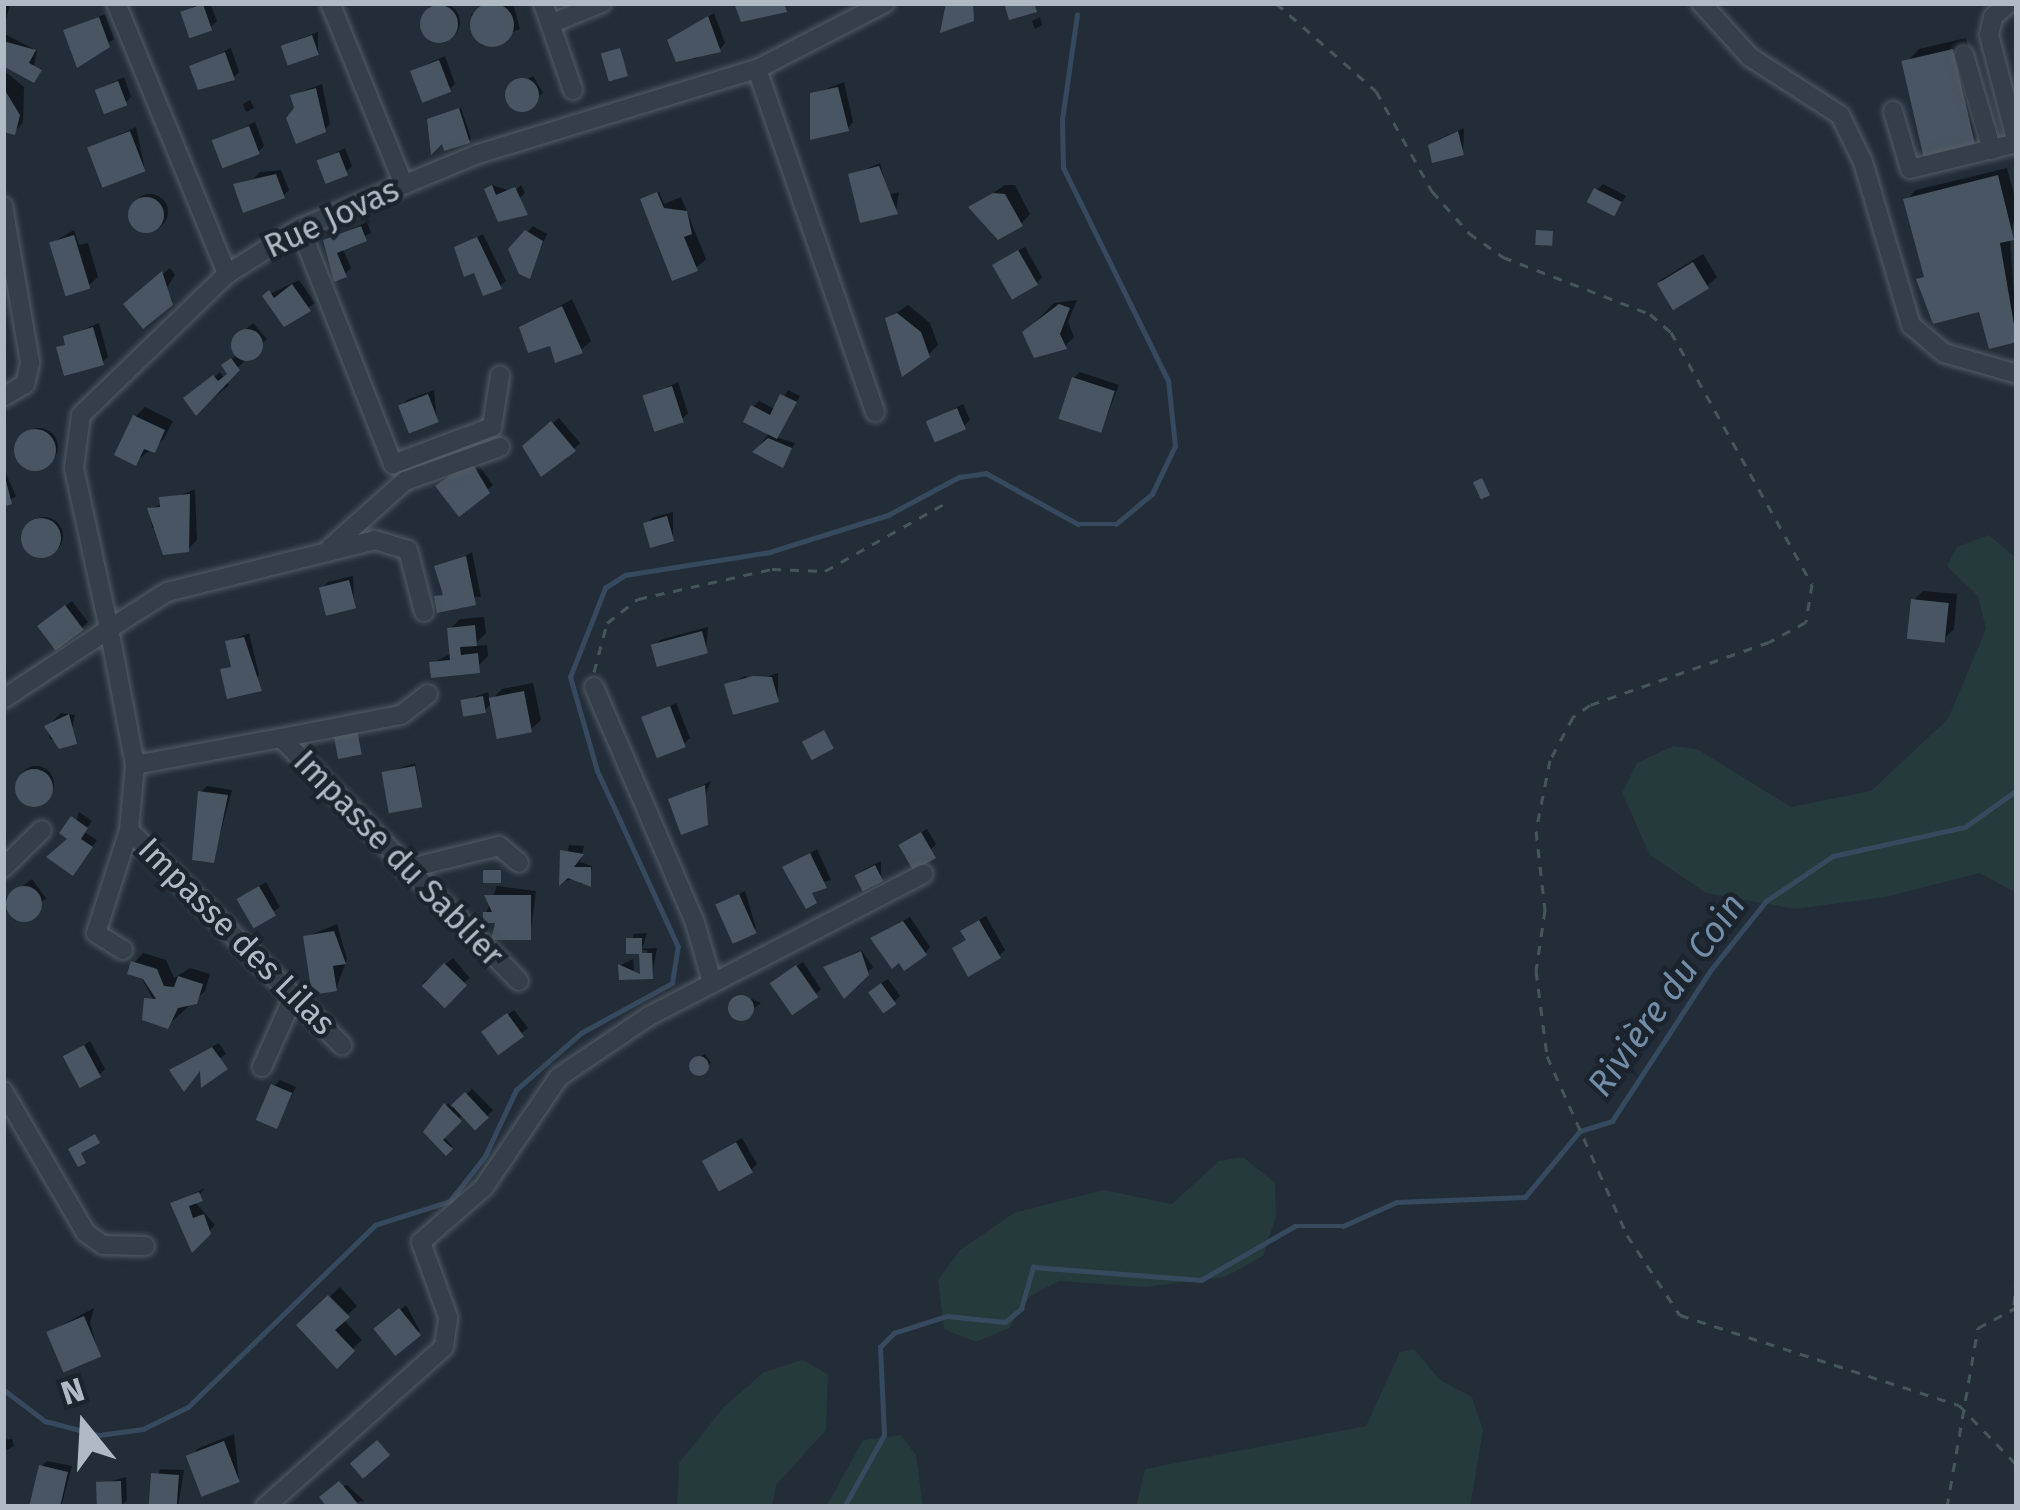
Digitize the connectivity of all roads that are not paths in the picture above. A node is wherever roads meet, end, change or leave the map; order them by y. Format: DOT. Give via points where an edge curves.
graph roads {
  1 [pos="116,3"];
  2 [pos="330,3"];
  3 [pos="543,3"];
  4 [pos="602,3"];
  5 [pos="885,3"];
  6 [pos="1701,3"];
  7 [pos="2009,3"];
  8 [pos="550,24"];
  9 [pos="1964,56"];
  10 [pos="757,69"];
  11 [pos="573,90"];
  12 [pos="1893,111"];
  13 [pos="2017,143"];
  14 [pos="1992,149"];
  15 [pos="404,185"];
  16 [pos="3,206"];
  17 [pos="300,228"];
  18 [pos="227,274"];
  19 [pos="2017,374"];
  20 [pos="500,376"];
  21 [pos="3,397"];
  22 [pos="875,412"];
  23 [pos="500,446"];
  24 [pos="330,548"];
  25 [pos="424,612"];
  26 [pos="109,629"];
  27 [pos="594,688"];
  28 [pos="428,694"];
  29 [pos="3,699"];
  30 [pos="281,738"];
  31 [pos="135,765"];
  32 [pos="42,830"];
  33 [pos="129,830"];
  34 [pos="519,862"];
  35 [pos="3,868"];
  36 [pos="406,869"];
  37 [pos="923,874"];
  38 [pos="123,950"];
  39 [pos="518,981"];
  40 [pos="712,982"];
  41 [pos="293,998"];
  42 [pos="342,1045"];
  43 [pos="262,1066"];
  44 [pos="3,1091"];
  45 [pos="145,1246"];
  46 [pos="265,1507"];
  1 -- 18 [label="street"];
  2 -- 15 [label="street"];
  3 -- 8 [label="street"];
  4 -- 8 [label="street"];
  5 -- 10 [label="street, Rue Jovas"];
  6 -- 19 [label="street" via="1750,57 1840,115 1864,162 1910,325 1944,353"];
  7 -- 13 [label="street" via="1993,17 1989,35"];
  8 -- 11 [label="street"];
  9 -- 14 [label="street"];
  10 -- 15 [label="street, Rue Jovas" via="505,144"];
  10 -- 22 [label="street"];
  12 -- 14 [label="street" via="1910,169"];
  13 -- 14 [label="street"];
  15 -- 17 [label="street, Rue Jovas"];
  16 -- 21 [label="street" via="31,363 25,384"];
  17 -- 18 [label="street, Rue Jovas"];
  17 -- 20 [label="street" via="393,464 492,427"];
  18 -- 26 [label="street, Rue Jovas" via="120,369 76,424 74,468"];
  23 -- 24 [label="street" via="405,481"];
  24 -- 25 [label="street" via="375,541 408,550"];
  24 -- 26 [label="street" via="167,592"];
  26 -- 29 [label="street"];
  26 -- 31 [label="street"];
  27 -- 40 [label="street" via="695,923"];
  28 -- 30 [label="street" via="401,715"];
  30 -- 31 [label="street, Impasse du Sablier"];
  30 -- 36 [label="street, Impasse du Sablier"];
  31 -- 33 [label="street"];
  32 -- 35 [label="street"];
  33 -- 38 [label="street" via="96,933"];
  33 -- 41 [label="street, Impasse des Lilas"];
  34 -- 36 [label="street" via="499,845"];
  36 -- 39 [label="street, Impasse du Sablier"];
  37 -- 40 [label="street"];
  40 -- 46 [label="street" via="559,1077 484,1187 421,1242 448,1317 443,1347"];
  41 -- 42 [label="street, Impasse des Lilas"];
  41 -- 43 [label="street"];
  44 -- 45 [label="street" via="86,1233 103,1245"];
}
